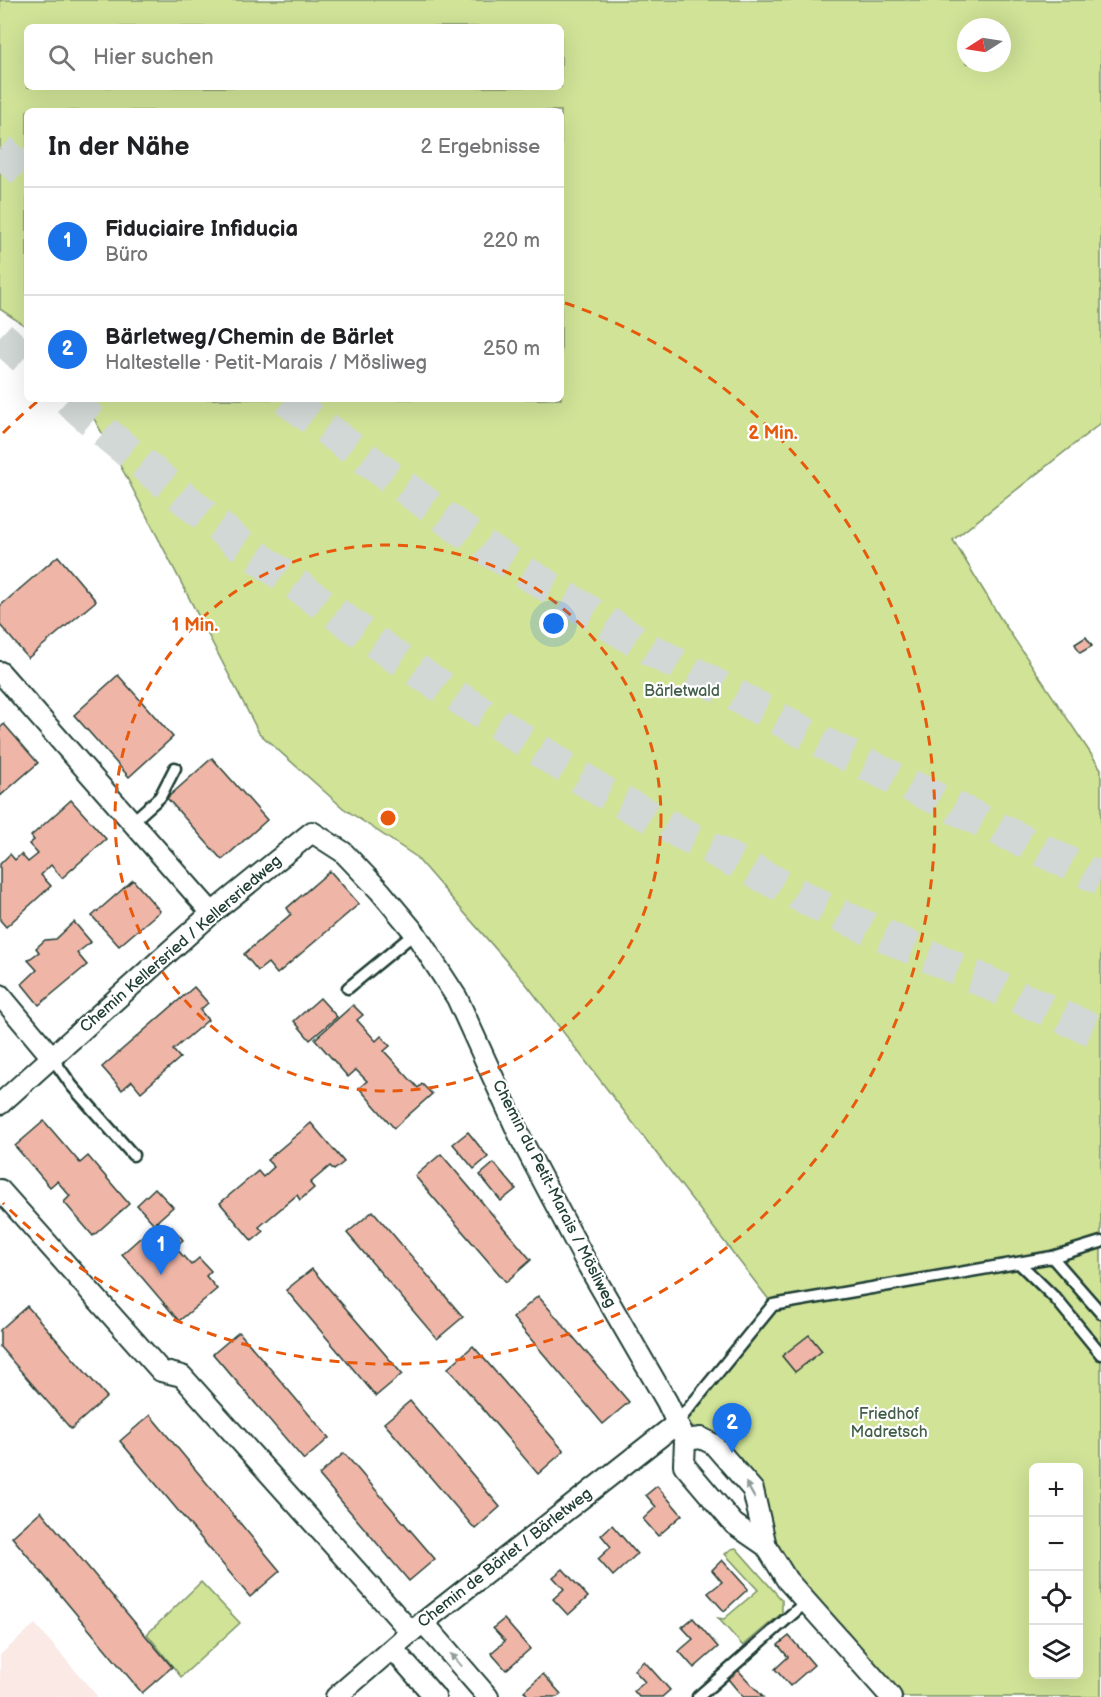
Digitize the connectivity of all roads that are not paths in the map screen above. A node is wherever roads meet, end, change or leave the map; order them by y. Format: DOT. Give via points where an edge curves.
graph roads {
  1 [pos="0,672"];
  2 [pos="175,768"];
  3 [pos="132,822"];
  4 [pos="312,832"];
  5 [pos="212,914"];
  6 [pos="415,933"];
  7 [pos="348,988"];
  8 [pos="0,995"];
  9 [pos="51,1056"];
  10 [pos="0,1104"];
  11 [pos="133,1155"];
  12 [pos="0,1190"];
  13 [pos="1101,1242"];
  14 [pos="1052,1257"];
  15 [pos="1019,1263"];
  16 [pos="1101,1313"];
  17 [pos="1101,1354"];
  18 [pos="681,1432"];
  19 [pos="766,1546"];
  20 [pos="807,1601"];
  21 [pos="417,1627"];
  22 [pos="393,1649"];
  23 [pos="336,1697"];
  24 [pos="435,1697"];
  25 [pos="488,1697"];
  26 [pos="698,1697"];
  27 [pos="891,1697"];
  1 -- 3 [label="street"];
  2 -- 3 [label="lane" via="160,797"];
  3 -- 5 [label="street"];
  4 -- 5 [label="street, Chemin Kellersried / Kellersriedweg"];
  4 -- 6 [label="street, Chemin du Petit-Marais / Mösliweg" via="343,852"];
  5 -- 9 [label="street, Chemin Kellersried / Kellersriedweg"];
  6 -- 7 [label="lane"];
  6 -- 18 [label="street, Chemin du Petit-Marais / Mösliweg" via="457,998 528,1151"];
  8 -- 9 [label="street"];
  9 -- 10 [label="street, Chemin Kellersried / Kellersriedweg"];
  9 -- 11 [label="lane"];
  12 -- 21 [label="street" via="161,1371 182,1376"];
  13 -- 14 [label="lane"];
  14 -- 15 [label="lane"];
  14 -- 16 [label="lane"];
  15 -- 17 [label="lane" via="1056,1299"];
  15 -- 18 [label="lane" via="773,1305"];
  18 -- 19 [label="street, Chemin du Petit-Marais / Mösliweg" via="684,1465 734,1524"];
  19 -- 18 [label="street, one-way" via="753,1490 713,1444"];
  18 -- 21 [label="street, Chemin de Bärlet / Bärletweg"];
  19 -- 20 [label="street" via="787,1580"];
  20 -- 26 [label="lane"];
  20 -- 27 [label="street"];
  21 -- 22 [label="street, Chemin de Bärlet / Bärletweg"];
  25 -- 21 [label="street, one-way"];
  22 -- 23 [label="street, Chemin de Bärlet / Bärletweg"];
  22 -- 24 [label="street"];
}
